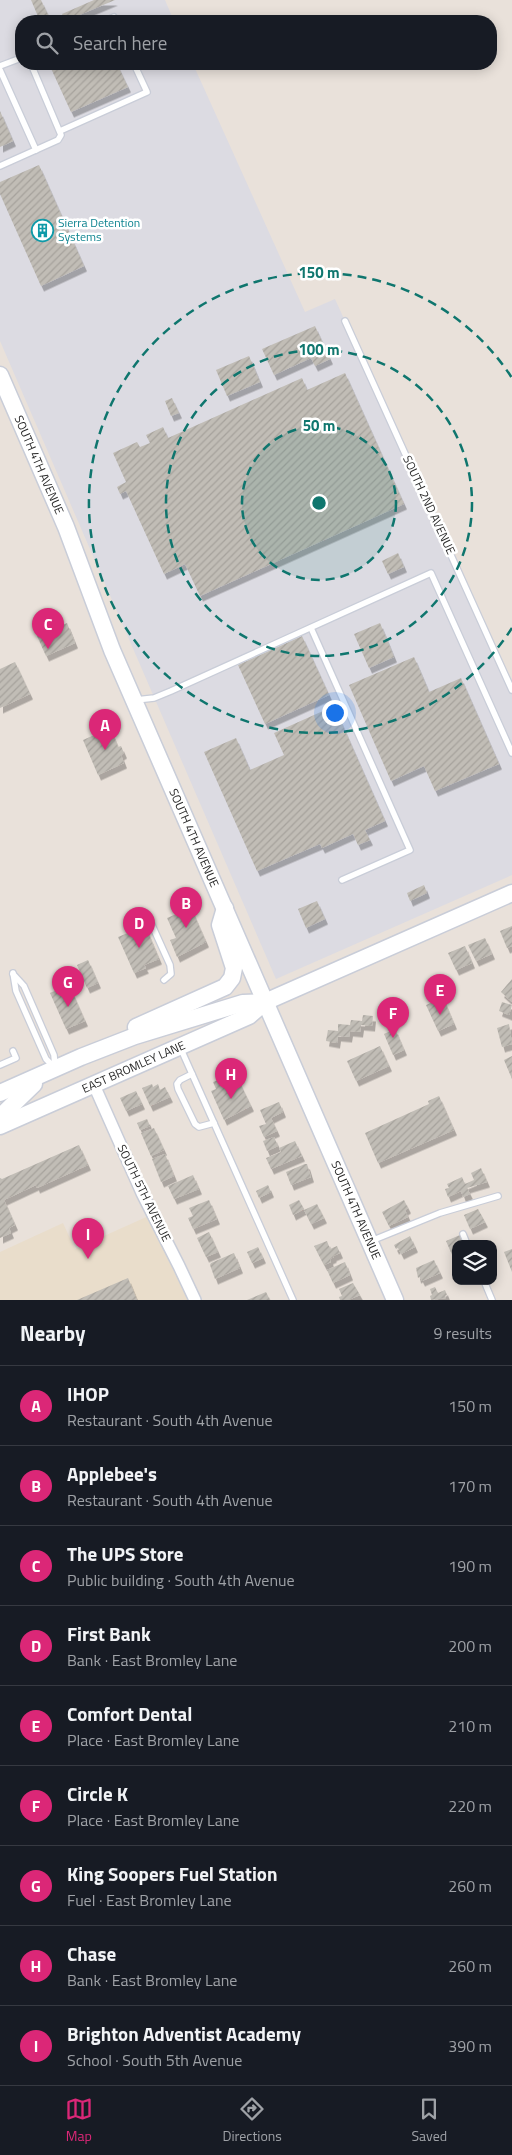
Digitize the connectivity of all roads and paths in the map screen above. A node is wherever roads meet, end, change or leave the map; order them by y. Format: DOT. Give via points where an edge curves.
graph roads {
  1 [pos="15,60"];
  2 [pos="0,66"];
  3 [pos="0,70"];
  4 [pos="34,70"];
  5 [pos="137,70"];
  6 [pos="60,131"];
  7 [pos="36,150"];
  8 [pos="0,166"];
  9 [pos="345,321"];
  10 [pos="0,375"];
  11 [pos="311,628"];
  12 [pos="512,690"];
  13 [pos="134,700"];
  14 [pos="512,753"];
  15 [pos="342,880"];
  16 [pos="512,893"];
  17 [pos="224,908"];
  18 [pos="147,914"];
  19 [pos="164,980"];
  20 [pos="265,1002"];
  21 [pos="114,1044"];
  22 [pos="180,1047"];
  23 [pos="13,1052"];
  24 [pos="0,1065"];
  25 [pos="50,1071"];
  26 [pos="192,1074"];
  27 [pos="94,1085"];
  28 [pos="0,1094"];
  29 [pos="0,1117"];
  30 [pos="214,1123"];
  31 [pos="0,1126"];
  32 [pos="498,1196"];
  33 [pos="463,1234"];
  34 [pos="465,1240"];
  35 [pos="369,1242"];
  36 [pos="486,1285"];
  37 [pos="194,1300"];
  38 [pos="293,1300"];
  39 [pos="395,1300"];
  40 [pos="492,1300"];
  1 -- 2 [label="lane"];
  3 -- 7 [label="lane"];
  4 -- 6 [label="lane"];
  5 -- 6 [label="lane" via="147,92"];
  6 -- 7 [label="lane" via="58,140"];
  7 -- 8 [label="lane"];
  9 -- 12 [label="lane, SOUTH 2ND AVENUE"];
  10 -- 13 [label="main road, SOUTH 4TH AVENUE" via="66,527"];
  11 -- 13 [label="lane" via="154,698"];
  11 -- 14 [label="lane" via="431,573"];
  11 -- 15 [label="lane" via="410,850"];
  13 -- 17 [label="main road, SOUTH 4TH AVENUE"];
  16 -- 20 [label="main road, EAST BROMLEY LANE"];
  17 -- 20 [label="main road, SOUTH 4TH AVENUE"];
  17 -- 21 [label="main road" via="220,925 234,968 225,987 126,1031"];
  18 -- 19 [label="lane" via="170,966 171,974"];
  20 -- 21 [label="main road, EAST BROMLEY LANE" via="243,1003"];
  20 -- 22 [label="main road, EAST BROMLEY LANE" via="249,1016"];
  20 -- 35 [label="main road, SOUTH 4TH AVENUE"];
  21 -- 25 [label="main road, EAST BROMLEY LANE"];
  22 -- 26 [label="lane"];
  22 -- 27 [label="main road, EAST BROMLEY LANE"];
  23 -- 24 [label="lane" via="16,1058"];
  25 -- 25 [label="lane" via="54,1055 24,986 13,973 16,991"];
  25 -- 28 [label="main road, EAST BROMLEY LANE"];
  25 -- 29 [label="main road"];
  26 -- 30 [label="lane"];
  26 -- 30 [label="lane" via="180,1080 178,1089 195,1124 200,1127"];
  27 -- 31 [label="main road, EAST BROMLEY LANE"];
  27 -- 37 [label="street, SOUTH 5TH AVENUE"];
  30 -- 38 [label="lane"];
  32 -- 35 [label="lane" via="440,1213"];
  33 -- 34 [label="lane"];
  35 -- 39 [label="main road, SOUTH 4TH AVENUE"];
  36 -- 40 [label="lane"];
}
